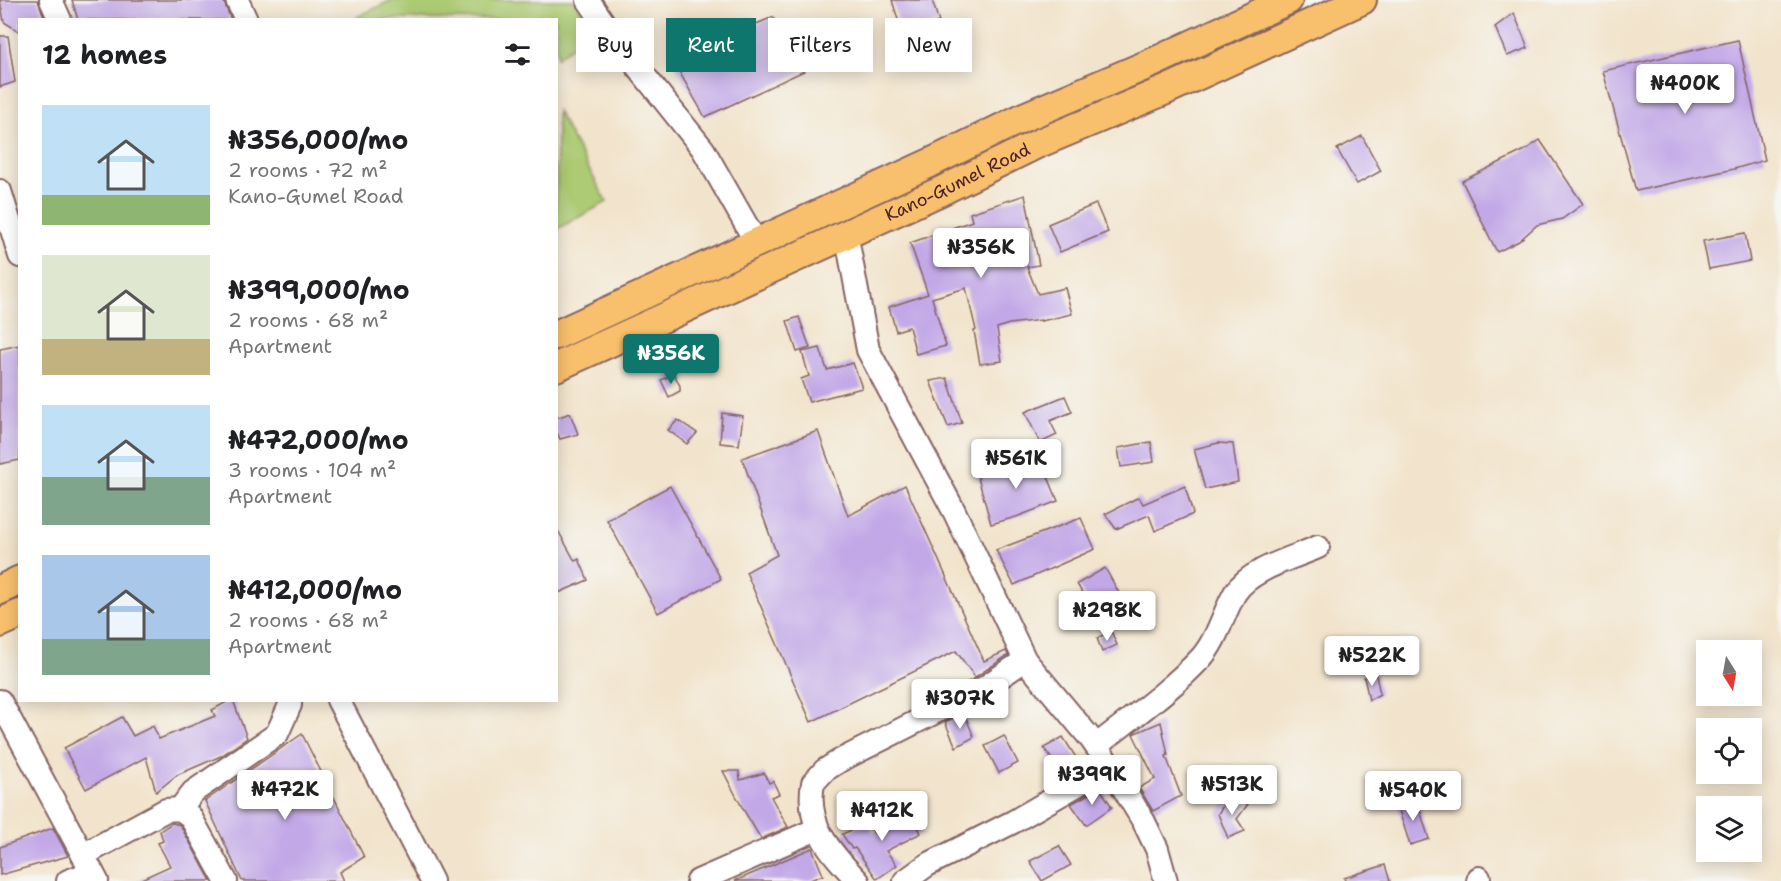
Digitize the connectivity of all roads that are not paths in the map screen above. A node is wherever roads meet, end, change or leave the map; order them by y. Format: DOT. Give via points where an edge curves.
graph roads {
  1 [pos="51,0"];
  2 [pos="237,0"];
  3 [pos="588,0"];
  4 [pos="1362,0"];
  5 [pos="1281,3"];
  6 [pos="59,18"];
  7 [pos="245,18"];
  8 [pos="1286,34"];
  9 [pos="0,191"];
  10 [pos="846,233"];
  11 [pos="756,242"];
  12 [pos="18,250"];
  13 [pos="558,334"];
  14 [pos="558,367"];
  15 [pos="1318,548"];
  16 [pos="18,581"];
  17 [pos="0,590"];
  18 [pos="18,615"];
  19 [pos="0,623"];
  20 [pos="1025,660"];
  21 [pos="0,701"];
  22 [pos="290,702"];
  23 [pos="339,702"];
  24 [pos="1096,746"];
  25 [pos="1110,766"];
  26 [pos="180,809"];
  27 [pos="817,829"];
  28 [pos="91,869"];
  29 [pos="68,881"];
  30 [pos="226,881"];
  31 [pos="432,881"];
  32 [pos="698,881"];
  33 [pos="858,881"];
  34 [pos="905,881"];
  35 [pos="1166,881"];
  1 -- 6 [label="street"];
  2 -- 7 [label="street"];
  3 -- 11 [label="street" via="703,149"];
  4 -- 8 [label="main road, Kano-Gumel Road"];
  5 -- 8 [label="main road"];
  5 -- 11 [label="main road, Kano-Gumel Road"];
  8 -- 10 [label="main road, Kano-Gumel Road"];
  9 -- 12 [label="street"];
  10 -- 14 [label="main road, Kano-Gumel Road"];
  10 -- 20 [label="street" via="868,350 954,511"];
  11 -- 13 [label="main road, Kano-Gumel Road"];
  15 -- 24 [label="street" via="1253,575 1244,583 1203,656"];
  16 -- 17 [label="main road"];
  18 -- 19 [label="main road"];
  20 -- 24 [label="street"];
  20 -- 27 [label="street" via="985,687 825,770 812,787"];
  21 -- 28 [label="street"];
  22 -- 26 [label="street" via="277,734 193,792"];
  23 -- 31 [label="street"];
  24 -- 25 [label="street"];
  25 -- 34 [label="street" via="1013,822 927,865"];
  25 -- 35 [label="street" via="1144,822"];
  26 -- 28 [label="street" via="166,810"];
  26 -- 30 [label="street" via="190,816"];
  27 -- 32 [label="street"];
  27 -- 33 [label="street"];
  28 -- 29 [label="street"];
}
